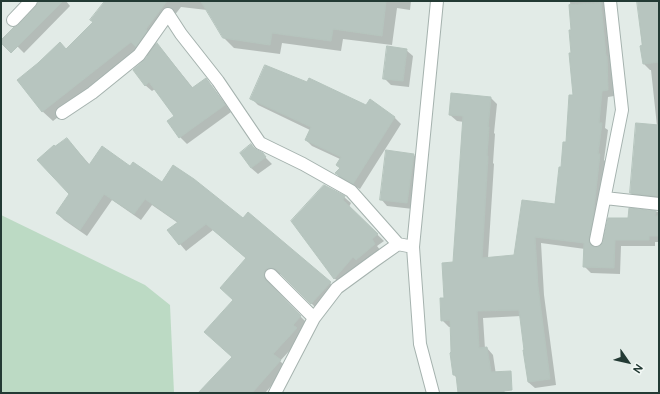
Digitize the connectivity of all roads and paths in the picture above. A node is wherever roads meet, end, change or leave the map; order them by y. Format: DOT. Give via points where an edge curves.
graph roads {
  1 [pos="31,1"];
  2 [pos="437,1"];
  3 [pos="610,1"];
  4 [pos="13,20"];
  5 [pos="62,114"];
  6 [pos="605,198"];
  7 [pos="659,204"];
  8 [pos="596,240"];
  9 [pos="398,244"];
  10 [pos="413,247"];
  11 [pos="271,275"];
  12 [pos="314,318"];
  13 [pos="275,393"];
  14 [pos="433,393"];
  1 -- 4 [label="street"];
  2 -- 10 [label="street"];
  3 -- 6 [label="street" via="622,110"];
  5 -- 9 [label="street" via="139,55 168,14 260,142 351,191"];
  6 -- 7 [label="street"];
  6 -- 8 [label="street"];
  9 -- 10 [label="street"];
  9 -- 12 [label="street" via="337,288"];
  10 -- 14 [label="street" via="420,344"];
  11 -- 12 [label="street"];
  12 -- 13 [label="street"];
}
